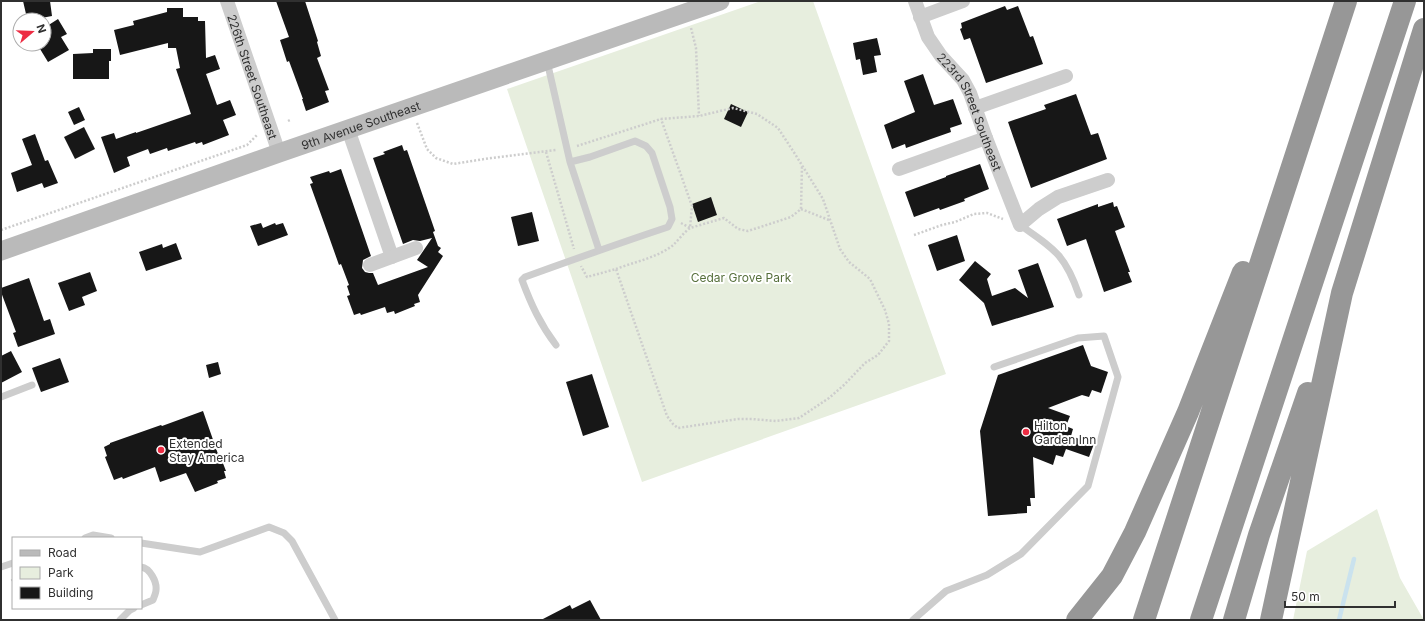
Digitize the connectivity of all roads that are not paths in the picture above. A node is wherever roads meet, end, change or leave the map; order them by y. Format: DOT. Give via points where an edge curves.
graph roads {
  1 [pos="227,1"];
  2 [pos="720,1"];
  3 [pos="915,1"];
  4 [pos="963,1"];
  5 [pos="1346,1"];
  6 [pos="1358,1"];
  7 [pos="1394,1"];
  8 [pos="1405,1"];
  9 [pos="920,17"];
  10 [pos="1424,29"];
  11 [pos="1334,38"];
  12 [pos="547,60"];
  13 [pos="1066,76"];
  14 [pos="975,108"];
  15 [pos="348,129"];
  16 [pos="986,138"];
  17 [pos="279,153"];
  18 [pos="570,162"];
  19 [pos="899,169"];
  20 [pos="1108,180"];
  21 [pos="1020,225"];
  22 [pos="416,248"];
  23 [pos="1,250"];
  24 [pos="599,250"];
  25 [pos="392,257"];
  26 [pos="370,265"];
  27 [pos="1342,293"];
  28 [pos="1079,295"];
  29 [pos="556,345"];
  30 [pos="994,367"];
  31 [pos="32,385"];
  32 [pos="1,397"];
  33 [pos="87,537"];
  34 [pos="106,537"];
  35 [pos="142,543"];
  36 [pos="12,563"];
  37 [pos="1,567"];
  38 [pos="142,567"];
  39 [pos="142,605"];
  40 [pos="132,609"];
  41 [pos="120,620"];
  42 [pos="335,620"];
  43 [pos="913,620"];
  44 [pos="1076,620"];
  45 [pos="1144,620"];
  46 [pos="1157,620"];
  47 [pos="1193,620"];
  48 [pos="1201,620"];
  49 [pos="1234,620"];
  50 [pos="1271,620"];
  1 -- 17 [label="street, 226th Street Southeast"];
  2 -- 12 [label="main road, 9th Avenue Southeast"];
  3 -- 9 [label="street, 223rd Street Southeast"];
  4 -- 9 [label="street"];
  5 -- 11 [label="highway"];
  6 -- 46 [label="highway"];
  7 -- 47 [label="highway"];
  8 -- 48 [label="highway"];
  9 -- 14 [label="street, 223rd Street Southeast" via="928,37 963,80"];
  10 -- 27 [label="highway"];
  11 -- 44 [label="highway" via="1182,426 1135,532 1112,576"];
  11 -- 45 [label="highway"];
  12 -- 15 [label="main road, 9th Avenue Southeast"];
  12 -- 18 [label="lane"];
  13 -- 14 [label="street"];
  14 -- 16 [label="street, 223rd Street Southeast"];
  15 -- 17 [label="main road, 9th Avenue Southeast"];
  15 -- 25 [label="street"];
  16 -- 19 [label="street"];
  16 -- 21 [label="street, 223rd Street Southeast"];
  17 -- 23 [label="main road, 9th Avenue Southeast"];
  18 -- 24 [label="lane"];
  18 -- 24 [label="lane" via="636,142 646,146 652,153 670,207 672,219 668,227"];
  20 -- 21 [label="street" via="1058,197"];
  21 -- 28 [label="lane" via="1059,254 1073,276"];
  22 -- 25 [label="street"];
  24 -- 29 [label="lane" via="522,280 543,328"];
  25 -- 26 [label="street"];
  27 -- 49 [label="highway" via="1260,534"];
  27 -- 50 [label="highway"];
  30 -- 43 [label="lane" via="1078,338 1104,336 1118,377 1088,486 1021,554 987,575 946,591"];
  31 -- 32 [label="lane"];
  33 -- 34 [label="lane"];
  35 -- 42 [label="lane" via="200,552 269,527 284,533 292,541"];
  36 -- 37 [label="lane"];
  38 -- 39 [label="lane" via="151,574 156,589 153,600"];
  40 -- 41 [label="lane"];
}
